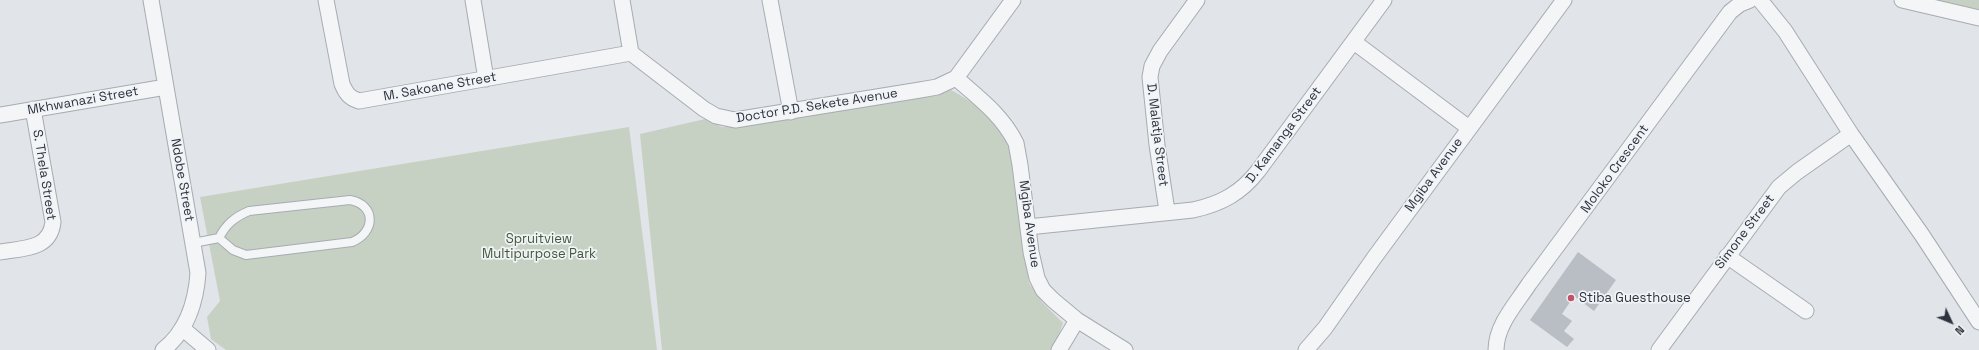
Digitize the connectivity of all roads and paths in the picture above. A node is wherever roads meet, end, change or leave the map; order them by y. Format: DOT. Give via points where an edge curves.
graph roads {
  1 [pos="151,0"];
  2 [pos="326,0"];
  3 [pos="473,0"];
  4 [pos="622,0"];
  5 [pos="770,0"];
  6 [pos="1012,0"];
  7 [pos="1197,0"];
  8 [pos="1384,0"];
  9 [pos="1564,0"];
  10 [pos="1750,0"];
  11 [pos="1760,0"];
  12 [pos="1902,0"];
  13 [pos="1979,18"];
  14 [pos="1354,42"];
  15 [pos="631,53"];
  16 [pos="956,78"];
  17 [pos="486,79"];
  18 [pos="166,87"];
  19 [pos="33,109"];
  20 [pos="790,112"];
  21 [pos="0,115"];
  22 [pos="1469,128"];
  23 [pos="1851,134"];
  24 [pos="1167,211"];
  25 [pos="1028,227"];
  26 [pos="219,238"];
  27 [pos="193,243"];
  28 [pos="0,252"];
  29 [pos="1727,256"];
  30 [pos="1806,311"];
  31 [pos="1077,320"];
  32 [pos="1979,322"];
  33 [pos="182,328"];
  34 [pos="163,350"];
  35 [pos="208,350"];
  36 [pos="1059,350"];
  37 [pos="1125,350"];
  38 [pos="1306,350"];
  39 [pos="1496,350"];
  40 [pos="1659,350"];
  1 -- 18 [label="street, Ndobe Street"];
  2 -- 17 [label="street, M. Sakoane Street" via="342,84 352,98 359,101 368,100"];
  3 -- 17 [label="street"];
  4 -- 15 [label="street"];
  5 -- 20 [label="street"];
  6 -- 16 [label="street, Doctor P.D. Sekete Avenue"];
  7 -- 24 [label="street, D. Malatja Street" via="1160,52 1152,66 1150,77"];
  8 -- 14 [label="street, D. Kamanga Street"];
  9 -- 22 [label="street, Mgiba Avenue"];
  10 -- 39 [label="street, Moloko Crescent" via="1730,12 1529,284 1502,324"];
  11 -- 23 [label="street" via="1784,31"];
  12 -- 13 [label="street"];
  14 -- 22 [label="street"];
  14 -- 24 [label="street, D. Kamanga Street" via="1248,184 1228,198 1207,207"];
  15 -- 17 [label="street, M. Sakoane Street"];
  15 -- 20 [label="street, Doctor P.D. Sekete Avenue" via="716,116 746,120"];
  16 -- 20 [label="street, Doctor P.D. Sekete Avenue" via="937,87"];
  16 -- 25 [label="street, Mgiba Avenue" via="1009,128 1016,143"];
  18 -- 19 [label="street, Mkhwanazi Street"];
  18 -- 27 [label="street, Ndobe Street"];
  19 -- 21 [label="street, Mkhwanazi Street"];
  19 -- 28 [label="street, S. Thela Street" via="53,222 52,232 47,240 39,244"];
  22 -- 38 [label="street, Mgiba Avenue" via="1332,319"];
  23 -- 29 [label="street, Simone Street" via="1786,180"];
  23 -- 32 [label="street"];
  24 -- 25 [label="street, D. Kamanga Street"];
  25 -- 31 [label="street, Mgiba Avenue" via="1037,278 1043,290"];
  26 -- 26 [label="lane" via="233,250 246,254 336,245 352,242 364,235 370,222 367,209 362,204 350,200 257,210 238,216 228,224"];
  26 -- 27 [label="lane"];
  27 -- 33 [label="street, Ndobe Street" via="198,272 197,288 194,302"];
  29 -- 30 [label="street"];
  29 -- 40 [label="street, Simone Street"];
  31 -- 36 [label="street"];
  31 -- 37 [label="street, Mgiba Avenue"];
  33 -- 34 [label="street, Ndobe Street"];
  33 -- 35 [label="street"];
}
